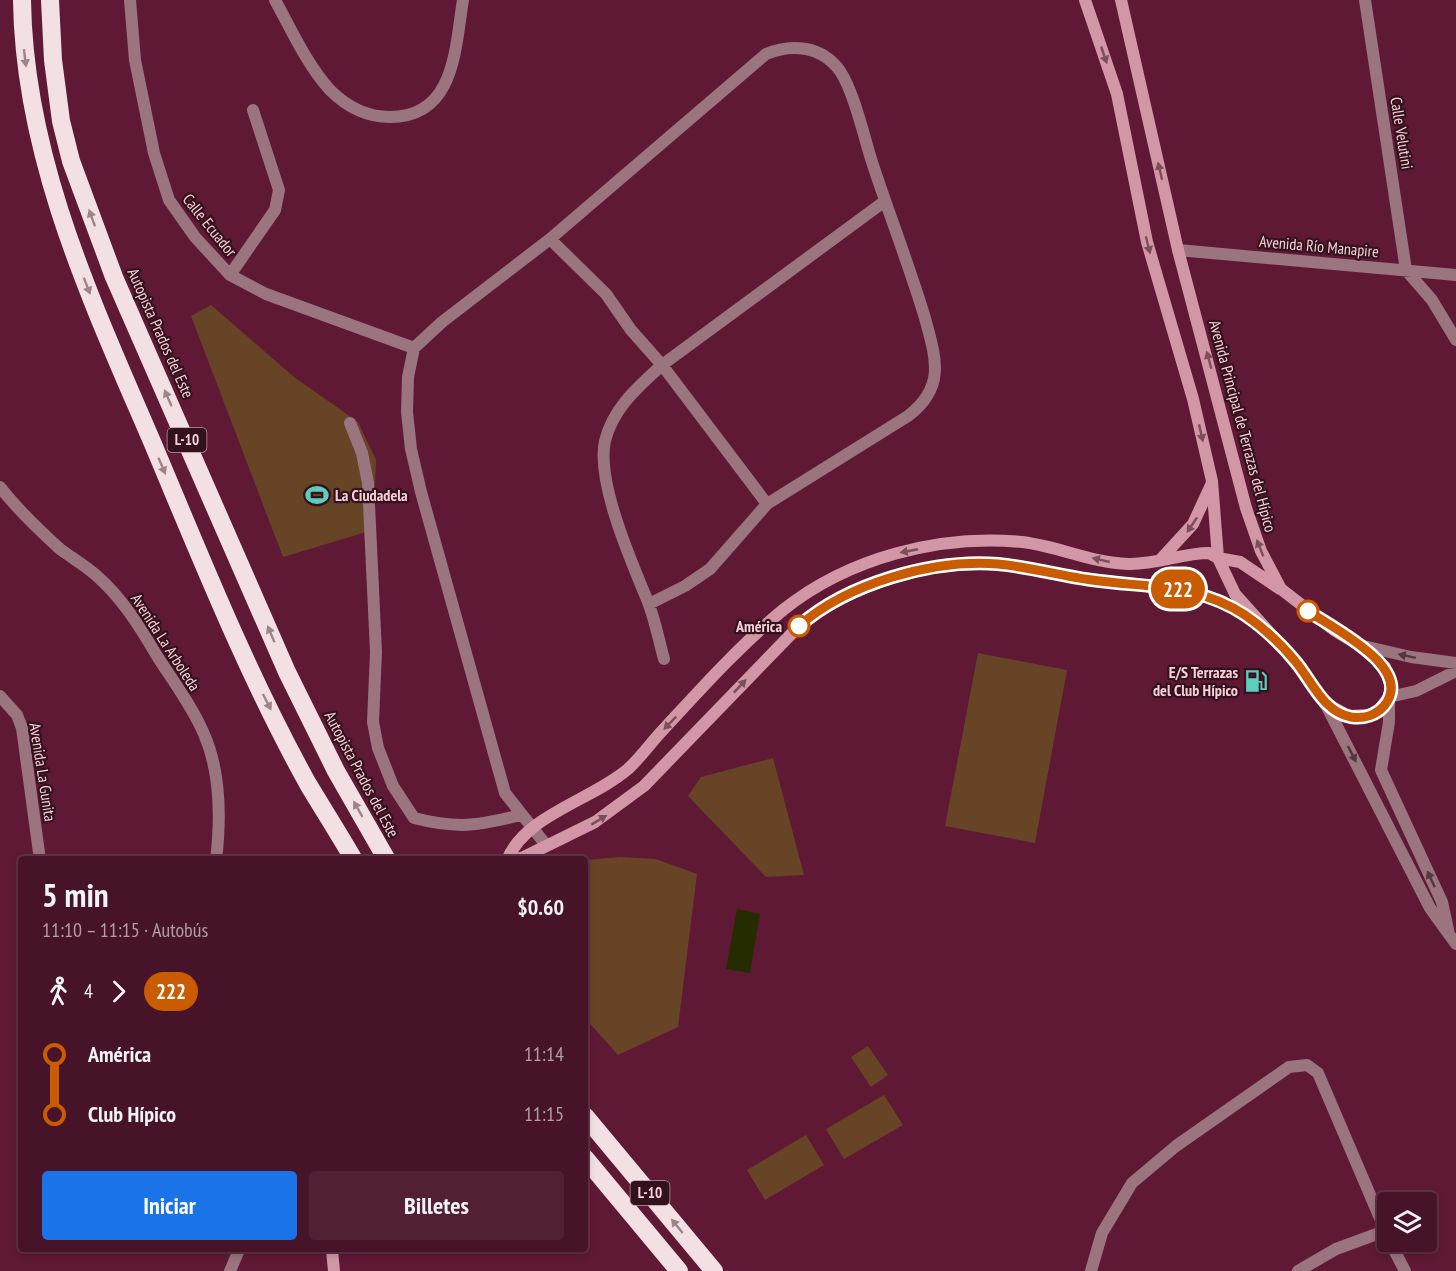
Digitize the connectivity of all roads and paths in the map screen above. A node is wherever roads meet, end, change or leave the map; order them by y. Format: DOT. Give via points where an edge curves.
graph roads {
  1 [pos="22,0"];
  2 [pos="50,0"];
  3 [pos="130,0"];
  4 [pos="275,0"];
  5 [pos="464,0"];
  6 [pos="1085,0"];
  7 [pos="1121,0"];
  8 [pos="1365,0"];
  9 [pos="253,110"];
  10 [pos="885,201"];
  11 [pos="550,239"];
  12 [pos="1178,250"];
  13 [pos="1406,270"];
  14 [pos="230,275"];
  15 [pos="1456,275"];
  16 [pos="1456,340"];
  17 [pos="414,348"];
  18 [pos="662,365"];
  19 [pos="350,423"];
  20 [pos="1212,481"];
  21 [pos="0,487"];
  22 [pos="767,504"];
  23 [pos="1218,558"];
  24 [pos="1159,560"];
  25 [pos="1281,590"];
  26 [pos="649,604"];
  27 [pos="1263,628"];
  28 [pos="1359,645"];
  29 [pos="664,659"];
  30 [pos="1456,663"];
  31 [pos="1456,671"];
  32 [pos="0,696"];
  33 [pos="1389,697"];
  34 [pos="1325,703"];
  35 [pos="521,815"];
  36 [pos="532,826"];
  37 [pos="546,845"];
  38 [pos="39,856"];
  39 [pos="216,856"];
  40 [pos="352,856"];
  41 [pos="385,856"];
  42 [pos="508,856"];
  43 [pos="524,856"];
  44 [pos="1454,939"];
  45 [pos="588,1120"];
  46 [pos="588,1162"];
  47 [pos="1377,1213"];
  48 [pos="1377,1239"];
  49 [pos="238,1252"];
  50 [pos="332,1252"];
  51 [pos="1395,1252"];
  52 [pos="230,1271"];
  53 [pos="334,1271"];
  54 [pos="679,1271"];
  55 [pos="714,1271"];
  56 [pos="1091,1271"];
  57 [pos="1298,1271"];
  58 [pos="1405,1271"];
  1 -- 40 [label="highway, L-10, one-way" via="27,68 40,147 64,228 94,307 261,691 308,784"];
  41 -- 2 [label="highway, Autopista Prados del Este / L-10, one-way" via="336,771 287,672 114,277 71,161 61,121"];
  3 -- 14 [label="street, Calle Ecuador" via="135,60 154,153 169,200 195,237"];
  4 -- 5 [label="street" via="329,89 373,117 406,117 430,106 444,88 453,63"];
  6 -- 20 [label="street, one-way" via="1117,94 1147,242 1193,399"];
  12 -- 7 [label="street, Avenida Principal de Terrazas del Hípico, one-way"];
  8 -- 13 [label="street, Calle Velutini"];
  9 -- 14 [label="street" via="279,190 275,210"];
  10 -- 11 [label="street" via="840,71 810,49 795,47 766,54"];
  10 -- 18 [label="street"];
  10 -- 22 [label="street" via="934,350 933,388 923,404 908,416"];
  11 -- 17 [label="street"];
  11 -- 18 [label="street" via="606,294"];
  12 -- 13 [label="street, Avenida Río Manapire"];
  25 -- 12 [label="street, Avenida Principal de Terrazas del Hípico, one-way" via="1261,551 1246,508"];
  13 -- 15 [label="street, Avenida Río Manapire"];
  13 -- 16 [label="street" via="1432,300"];
  14 -- 17 [label="street, Calle Ecuador" via="266,294"];
  17 -- 35 [label="street" via="407,412 413,459 505,793"];
  18 -- 22 [label="street"];
  18 -- 26 [label="street" via="632,393 614,417 605,441 603,462 607,486"];
  19 -- 35 [label="street" via="368,483 376,652 374,722 378,748 393,786 414,818 447,826 483,825"];
  20 -- 23 [label="street"];
  20 -- 24 [label="street, one-way" via="1193,524"];
  21 -- 39 [label="street, Avenida La Arboleda" via="61,549 116,595 193,713 204,735 217,785 220,813"];
  22 -- 26 [label="street" via="710,569"];
  23 -- 24 [label="street" via="1197,553"];
  23 -- 25 [label="street" via="1240,562"];
  23 -- 27 [label="street" via="1235,594"];
  24 -- 36 [label="street, one-way" via="1117,563 1023,542 988,541 922,548 866,562 784,610 629,768 604,788"];
  25 -- 28 [label="street, Avenida Principal de Terrazas del Hípico"];
  26 -- 29 [label="street"];
  27 -- 34 [label="street" via="1295,661"];
  37 -- 27 [label="street, one-way" via="595,822 644,786 801,624 856,591 895,577 965,565 1032,568 1092,580 1199,592 1221,600"];
  30 -- 28 [label="street, one-way"];
  28 -- 33 [label="street, Avenida Principal de Terrazas del Hípico" via="1385,667 1391,687"];
  31 -- 33 [label="street" via="1416,691"];
  32 -- 38 [label="street, Avenida La Gunita" via="17,715 22,728"];
  33 -- 34 [label="street" via="1378,711 1361,718 1337,712"];
  44 -- 33 [label="street, one-way" via="1442,902 1381,770"];
  34 -- 44 [label="street, one-way" via="1430,908"];
  35 -- 36 [label="street"];
  36 -- 37 [label="street"];
  36 -- 42 [label="street" via="513,844"];
  37 -- 43 [label="street"];
  55 -- 45 [label="highway, L-10, one-way"];
  46 -- 54 [label="highway, L-10"];
  47 -- 56 [label="street" via="1318,1073 1307,1065 1289,1067 1176,1146 1132,1183 1102,1233"];
  48 -- 57 [label="street" via="1336,1249"];
  49 -- 52 [label="street"];
  50 -- 53 [label="street"];
  51 -- 58 [label="street"];
}
